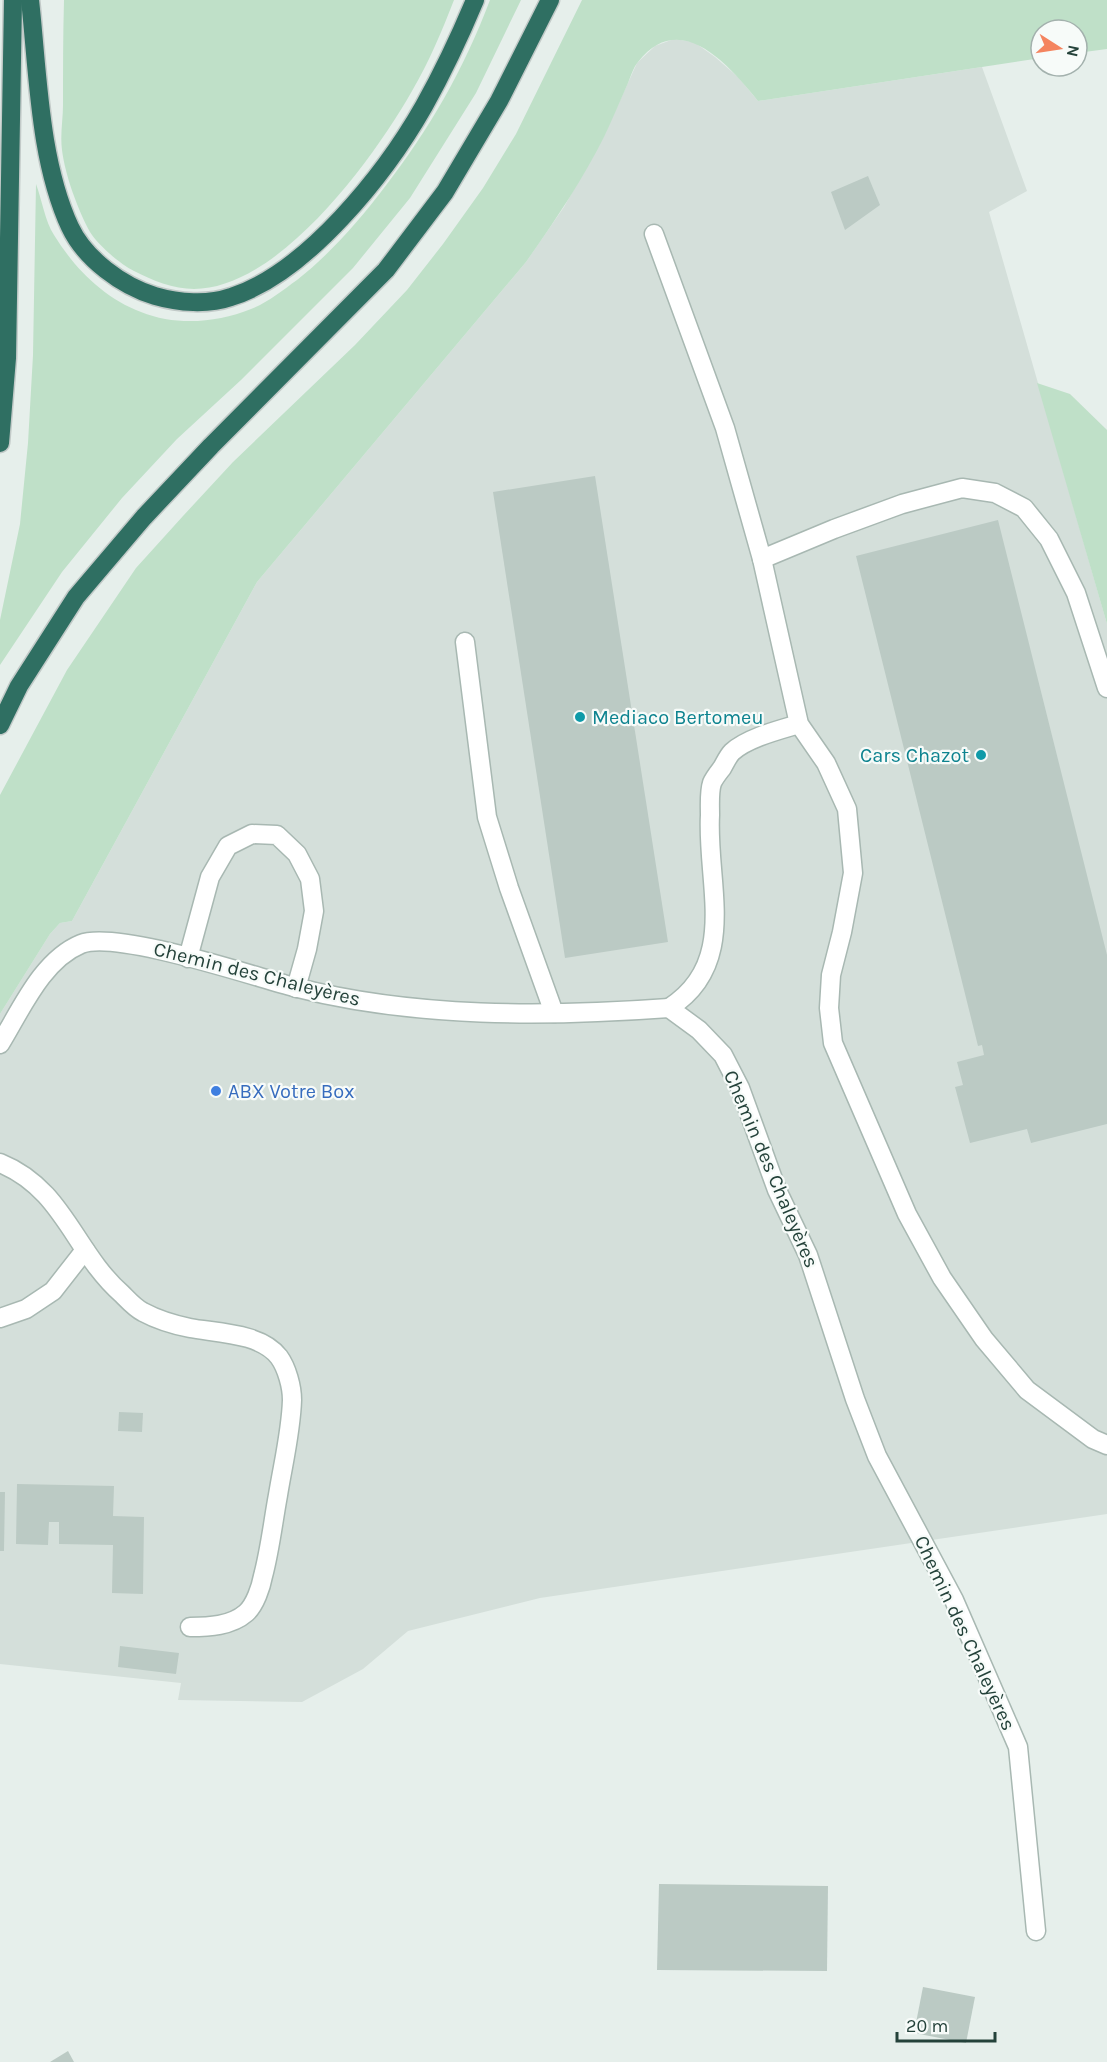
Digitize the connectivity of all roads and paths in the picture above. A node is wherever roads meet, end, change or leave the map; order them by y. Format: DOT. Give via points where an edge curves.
graph roads {
  1 [pos="13,0"];
  2 [pos="30,0"];
  3 [pos="475,0"];
  4 [pos="550,0"];
  5 [pos="654,234"];
  6 [pos="0,443"];
  7 [pos="762,559"];
  8 [pos="465,642"];
  9 [pos="1107,688"];
  10 [pos="799,724"];
  11 [pos="0,725"];
  12 [pos="188,958"];
  13 [pos="296,988"];
  14 [pos="669,1008"];
  15 [pos="554,1013"];
  16 [pos="0,1044"];
  17 [pos="0,1163"];
  18 [pos="85,1250"];
  19 [pos="0,1318"];
  20 [pos="1107,1445"];
  21 [pos="190,1627"];
  22 [pos="1036,1931"];
  1 -- 6 [label="highway" via="8,358"];
  2 -- 3 [label="highway" via="46,151 71,228 111,275 140,292 168,300 199,302 230,298 255,288 309,251 333,228 397,149 423,108"];
  4 -- 11 [label="highway" via="499,101 445,192 386,270 211,446 76,597 19,686"];
  5 -- 7 [label="street" via="725,428"];
  7 -- 9 [label="street" via="902,504 962,488 995,493 1024,508 1049,539 1077,593"];
  7 -- 10 [label="street"];
  8 -- 15 [label="street" via="488,817"];
  10 -- 14 [label="street" via="761,736 731,753 712,784 715,918 711,951 702,977 686,998"];
  10 -- 20 [label="street" via="826,763 847,809 853,873 831,975 833,1043 907,1214 942,1278 978,1331 1027,1390"];
  12 -- 13 [label="street, Chemin des Chaleyères"];
  12 -- 13 [label="street" via="210,877 228,846 252,834 277,835 297,854 310,879 314,911"];
  12 -- 16 [label="street, Chemin des Chaleyères" via="147,947 83,943 58,958 38,982"];
  13 -- 15 [label="street, Chemin des Chaleyères" via="410,1007"];
  14 -- 15 [label="street, Chemin des Chaleyères"];
  14 -- 22 [label="street, Chemin des Chaleyères" via="699,1030 723,1055 740,1088 777,1190 808,1255 877,1456 954,1600 1018,1748"];
  17 -- 18 [label="street" via="19,1171 52,1200"];
  18 -- 19 [label="street" via="53,1291 26,1309"];
  18 -- 21 [label="street" via="112,1285 141,1311 188,1327 259,1342 279,1356 289,1379 292,1399 281,1477 263,1577 254,1601 246,1612 231,1621 211,1627"];
}
